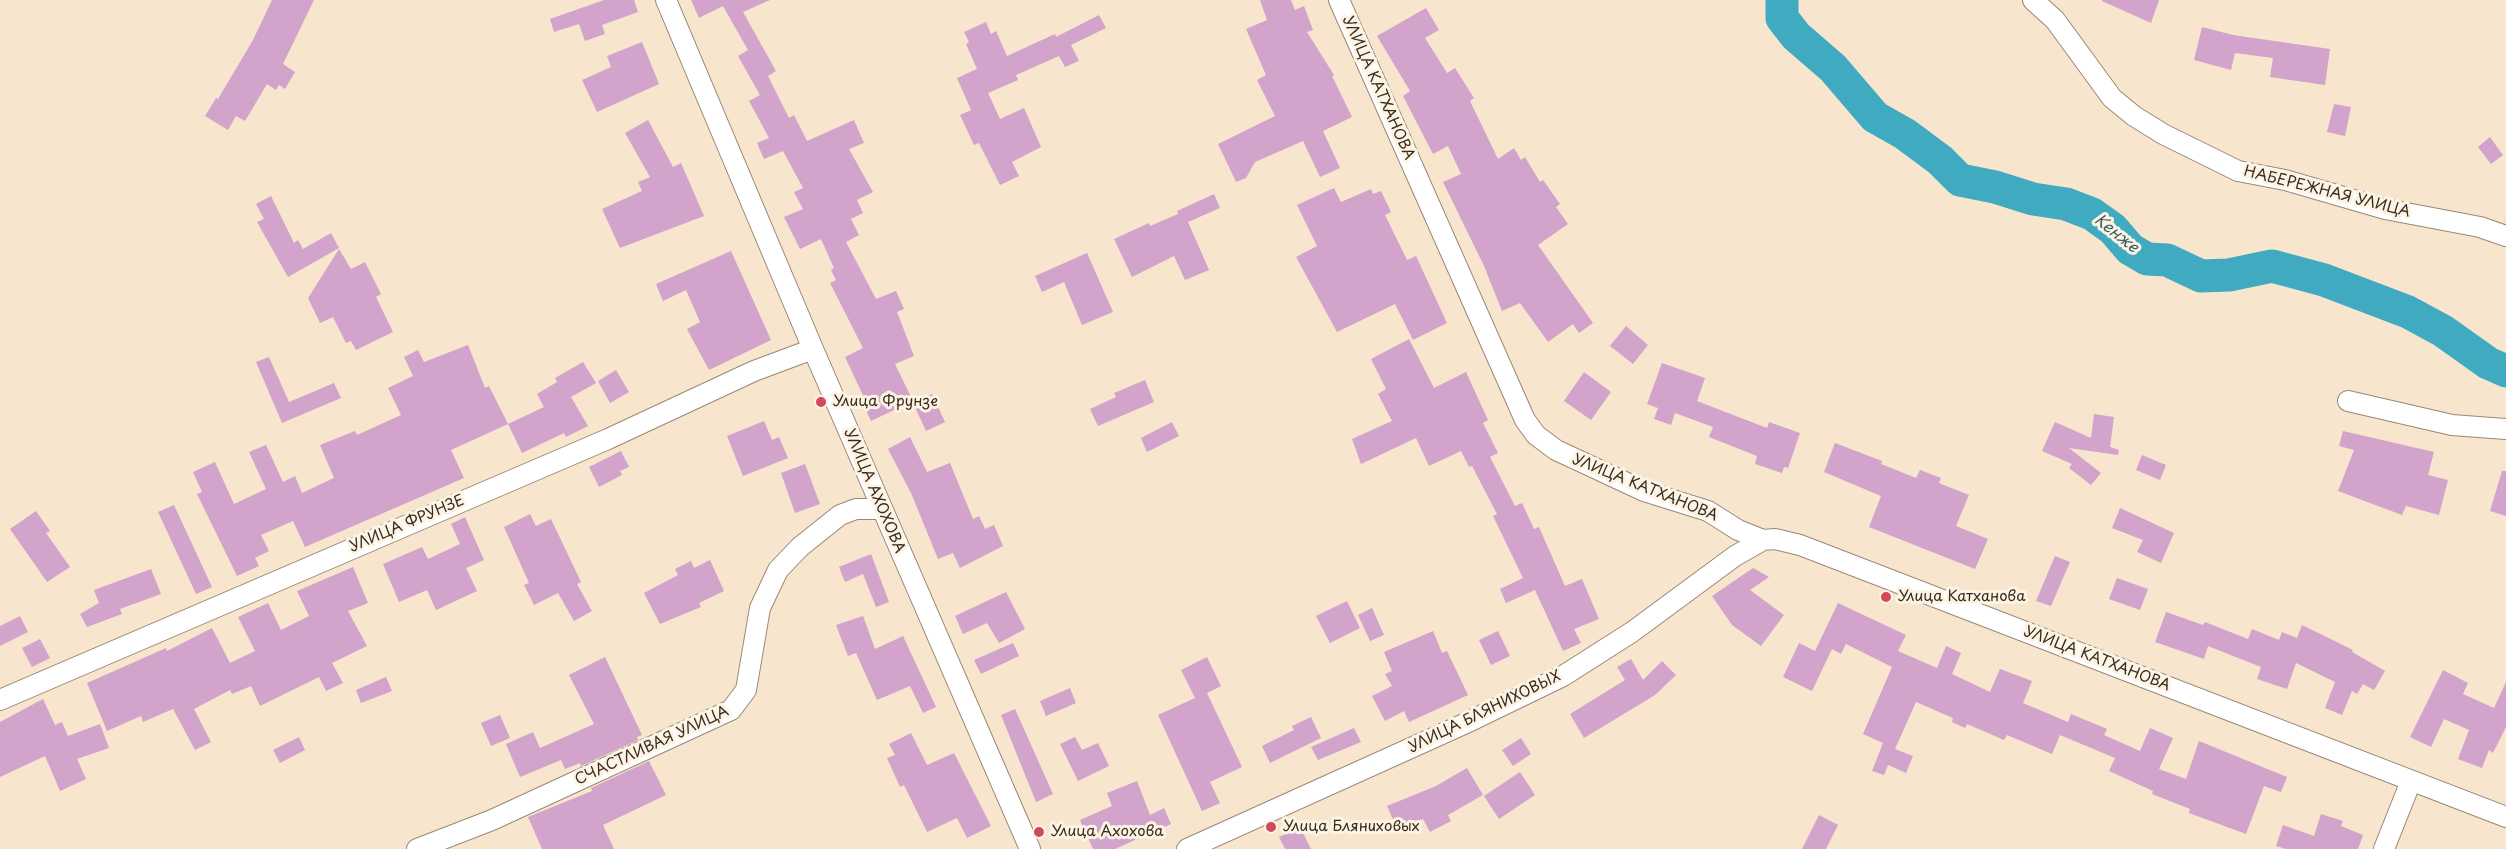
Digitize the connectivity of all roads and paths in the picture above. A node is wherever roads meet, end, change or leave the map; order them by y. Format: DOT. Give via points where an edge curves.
graph roads {
  1 [pos="666,0"];
  2 [pos="1339,0"];
  3 [pos="2033,0"];
  4 [pos="2506,236"];
  5 [pos="813,349"];
  6 [pos="2348,401"];
  7 [pos="2506,429"];
  8 [pos="882,509"];
  9 [pos="1763,540"];
  10 [pos="0,700"];
  11 [pos="2411,781"];
  12 [pos="2506,817"];
  13 [pos="417,849"];
  14 [pos="1029,849"];
  15 [pos="1187,849"];
  16 [pos="2384,849"];
  1 -- 5 [label="street, УЛИЦА АХОХОВА"];
  2 -- 9 [label="street, УЛИЦА КАТХАНОВА" via="1531,429 1564,455 1644,491 1708,511"];
  3 -- 4 [label="street, НАБЕРЕЖНАЯ УЛИЦА" via="2055,20 2112,98 2163,134 2238,171"];
  5 -- 8 [label="street, УЛИЦА АХОХОВА"];
  5 -- 10 [label="street, УЛИЦА ФРУНЗЕ" via="754,371 608,439"];
  6 -- 7 [label="street" via="2452,425"];
  8 -- 13 [label="street, СЧАСТЛИВАЯ УЛИЦА" via="856,509 840,515 800,546 778,570 760,608 746,690 731,710 492,820"];
  8 -- 14 [label="street, УЛИЦА АХОХОВА"];
  9 -- 11 [label="street, УЛИЦА КАТХАНОВА" via="1787,541 1808,548"];
  9 -- 15 [label="street, УЛИЦА БЛЯНИХОВЫХ" via="1563,675"];
  11 -- 12 [label="street, УЛИЦА КАТХАНОВА"];
  11 -- 16 [label="street"];
}
